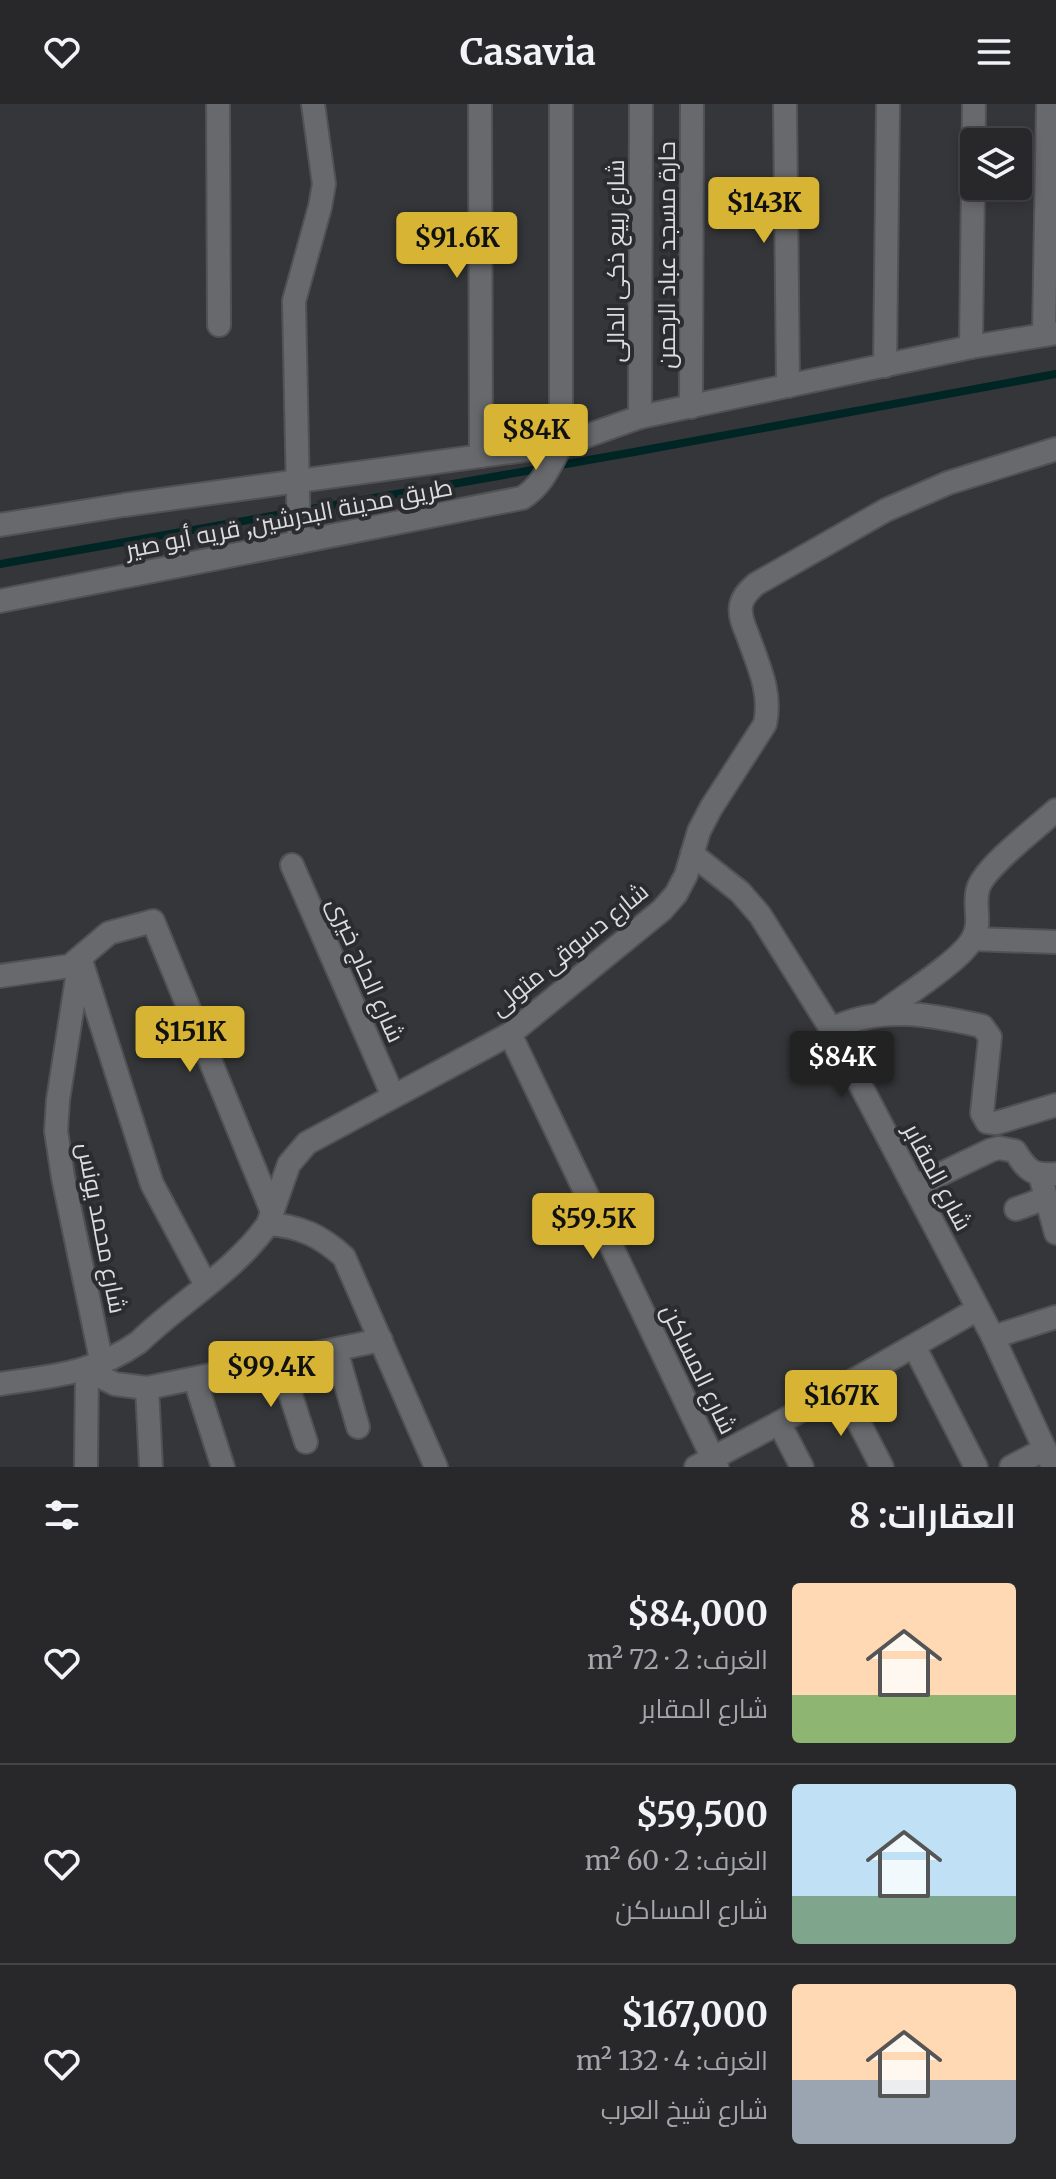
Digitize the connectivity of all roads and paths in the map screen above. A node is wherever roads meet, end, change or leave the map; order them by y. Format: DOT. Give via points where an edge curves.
graph roads {
  1 [pos="218,104"];
  2 [pos="313,104"];
  3 [pos="480,104"];
  4 [pos="561,104"];
  5 [pos="641,104"];
  6 [pos="692,104"];
  7 [pos="785,104"];
  8 [pos="888,104"];
  9 [pos="974,104"];
  10 [pos="1048,104"];
  11 [pos="219,325"];
  12 [pos="1050,334"];
  13 [pos="971,347"];
  14 [pos="885,366"];
  15 [pos="788,386"];
  16 [pos="691,407"];
  17 [pos="640,417"];
  18 [pos="1056,449"];
  19 [pos="481,456"];
  20 [pos="552,462"];
  21 [pos="298,489"];
  22 [pos="0,525"];
  23 [pos="299,534"];
  24 [pos="0,601"];
  25 [pos="1056,810"];
  26 [pos="692,854"];
  27 [pos="292,865"];
  28 [pos="973,939"];
  29 [pos="1056,942"];
  30 [pos="80,959"];
  31 [pos="0,976"];
  32 [pos="882,1013"];
  33 [pos="831,1029"];
  34 [pos="510,1034"];
  35 [pos="393,1096"];
  36 [pos="1056,1105"];
  37 [pos="991,1123"];
  38 [pos="999,1148"];
  39 [pos="1048,1175"];
  40 [pos="914,1187"];
  41 [pos="1046,1198"];
  42 [pos="1016,1209"];
  43 [pos="270,1217"];
  44 [pos="1056,1233"];
  45 [pos="206,1285"];
  46 [pos="978,1309"];
  47 [pos="1056,1317"];
  48 [pos="993,1337"];
  49 [pos="381,1340"];
  50 [pos="914,1346"];
  51 [pos="336,1350"];
  52 [pos="280,1362"];
  53 [pos="95,1367"];
  54 [pos="195,1380"];
  55 [pos="0,1384"];
  56 [pos="147,1388"];
  57 [pos="841,1388"];
  58 [pos="779,1423"];
  59 [pos="358,1427"];
  60 [pos="306,1442"];
  61 [pos="1049,1458"];
  62 [pos="709,1464"];
  63 [pos="970,1465"];
  64 [pos="86,1467"];
  65 [pos="151,1467"];
  66 [pos="223,1467"];
  67 [pos="436,1467"];
  68 [pos="802,1467"];
  69 [pos="882,1467"];
  70 [pos="1011,1467"];
  1 -- 11 [label="street"];
  2 -- 21 [label="street" via="324,184 294,301"];
  3 -- 19 [label="street"];
  4 -- 20 [label="street"];
  5 -- 17 [label="street, شارع ربيع ذكى الدالى"];
  6 -- 16 [label="street, حارة مسجد عباد الرحمن"];
  7 -- 15 [label="street"];
  8 -- 14 [label="street"];
  9 -- 13 [label="street"];
  10 -- 12 [label="street"];
  12 -- 13 [label="street, طريق مدينة البدرشين, قريه أبو صير"];
  13 -- 14 [label="street, طريق مدينة البدرشين, قريه أبو صير"];
  14 -- 15 [label="street, طريق مدينة البدرشين, قريه أبو صير"];
  15 -- 16 [label="street, طريق مدينة البدرشين, قريه أبو صير"];
  16 -- 17 [label="street, طريق مدينة البدرشين, قريه أبو صير"];
  17 -- 20 [label="street, طريق مدينة البدرشين, قريه أبو صير"];
  18 -- 26 [label="street, شارع دسوقى متولى" via="948,483 886,510 747,593 741,617 768,711 711,808"];
  19 -- 20 [label="street, طريق مدينة البدرشين, قريه أبو صير"];
  19 -- 21 [label="street, طريق مدينة البدرشين, قريه أبو صير"];
  20 -- 23 [label="street, طريق مدينة البدرشين, قريه أبو صير" via="534,491 522,498"];
  21 -- 22 [label="street, طريق مدينة البدرشين, قريه أبو صير"];
  21 -- 23 [label="street"];
  23 -- 24 [label="street, طريق مدينة البدرشين, قريه أبو صير"];
  25 -- 28 [label="street" via="984,875 976,894 979,922"];
  26 -- 33 [label="street, شارع المقابر" via="760,915"];
  26 -- 34 [label="street, شارع دسوقى متولى" via="676,894 662,910"];
  27 -- 35 [label="street, شارع الحاج خيرى"];
  28 -- 29 [label="street"];
  28 -- 32 [label="street"];
  30 -- 31 [label="street" via="70,966"];
  30 -- 43 [label="street" via="109,933 153,921"];
  30 -- 45 [label="street" via="152,1184"];
  30 -- 53 [label="street, شارع محمد يونس" via="56,1131"];
  32 -- 33 [label="street"];
  32 -- 37 [label="street" via="982,1026 990,1037 990,1050 982,1113"];
  33 -- 40 [label="street, شارع المقابر"];
  34 -- 35 [label="street, شارع دسوقى متولى"];
  34 -- 62 [label="street, شارع المساكن"];
  35 -- 43 [label="street, شارع دسوقى متولى" via="307,1143 289,1164"];
  36 -- 37 [label="street"];
  37 -- 38 [label="street"];
  38 -- 39 [label="street" via="1015,1151 1026,1168"];
  38 -- 40 [label="street"];
  39 -- 41 [label="street"];
  40 -- 46 [label="street, شارع المقابر"];
  41 -- 42 [label="street"];
  41 -- 44 [label="street"];
  43 -- 45 [label="street, شارع دسوقى متولى" via="246,1252"];
  43 -- 49 [label="street" via="310,1232 344,1257"];
  45 -- 53 [label="street, شارع دسوقى متولى" via="139,1342"];
  46 -- 48 [label="street, شارع المقابر"];
  46 -- 50 [label="street"];
  47 -- 48 [label="street"];
  48 -- 61 [label="street, شارع المقابر"];
  49 -- 51 [label="street"];
  49 -- 67 [label="street"];
  50 -- 57 [label="street"];
  50 -- 63 [label="street"];
  51 -- 52 [label="street"];
  51 -- 59 [label="street"];
  52 -- 54 [label="street"];
  52 -- 60 [label="street"];
  53 -- 55 [label="street, شارع دسوقى متولى"];
  53 -- 56 [label="street" via="115,1384"];
  53 -- 64 [label="street, شارع محمد يونس"];
  54 -- 56 [label="street"];
  54 -- 66 [label="street"];
  56 -- 65 [label="street"];
  57 -- 58 [label="street"];
  57 -- 69 [label="street"];
  58 -- 62 [label="street"];
  58 -- 68 [label="street"];
  61 -- 70 [label="street"];
}
